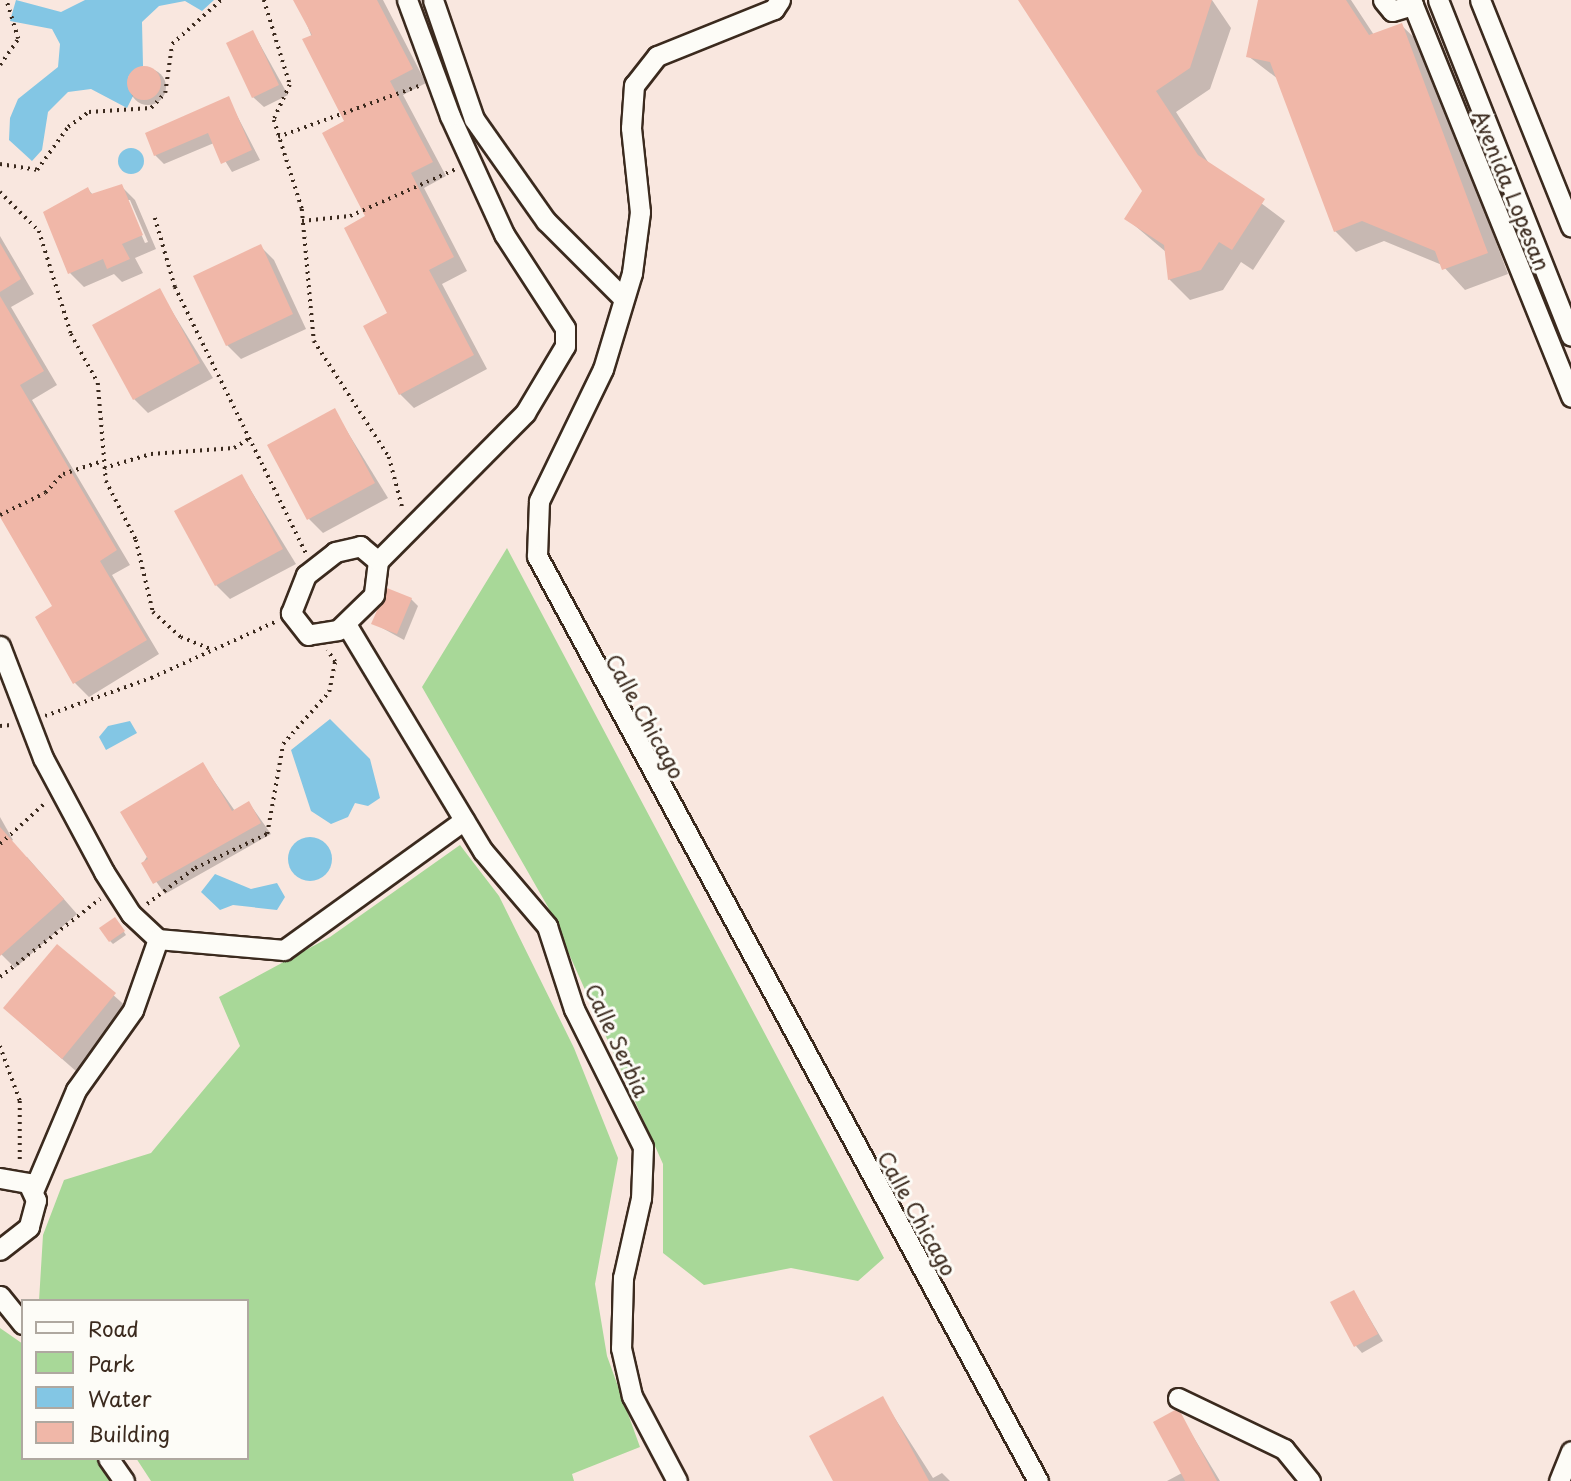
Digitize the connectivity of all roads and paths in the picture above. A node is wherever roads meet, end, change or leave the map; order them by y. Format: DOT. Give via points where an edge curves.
graph roads {
  1 [pos="6,0"];
  2 [pos="221,0"];
  3 [pos="264,0"];
  4 [pos="407,0"];
  5 [pos="433,0"];
  6 [pos="779,0"];
  7 [pos="1383,0"];
  8 [pos="1438,0"];
  9 [pos="1480,0"];
  10 [pos="1412,2"];
  11 [pos="0,65"];
  12 [pos="438,85"];
  13 [pos="278,137"];
  14 [pos="0,164"];
  15 [pos="472,164"];
  16 [pos="0,192"];
  17 [pos="155,218"];
  18 [pos="302,221"];
  19 [pos="1571,226"];
  20 [pos="623,298"];
  21 [pos="1571,336"];
  22 [pos="1571,397"];
  23 [pos="250,438"];
  24 [pos="103,461"];
  25 [pos="104,468"];
  26 [pos="0,514"];
  27 [pos="405,533"];
  28 [pos="378,561"];
  29 [pos="313,568"];
  30 [pos="291,613"];
  31 [pos="346,624"];
  32 [pos="319,636"];
  33 [pos="0,646"];
  34 [pos="210,649"];
  35 [pos="29,722"];
  36 [pos="62,792"];
  37 [pos="464,820"];
  38 [pos="0,844"];
  39 [pos="116,890"];
  40 [pos="131,914"];
  41 [pos="158,939"];
  42 [pos="0,977"];
  43 [pos="0,1046"];
  44 [pos="18,1182"];
  45 [pos="0,1250"];
  46 [pos="0,1296"];
  47 [pos="21,1322"];
  48 [pos="1178,1398"];
  49 [pos="1571,1451"];
  50 [pos="109,1460"];
  51 [pos="124,1481"];
  52 [pos="677,1481"];
  53 [pos="1038,1481"];
  54 [pos="1310,1481"];
  55 [pos="1559,1481"];
  1 -- 11 [label="path" via="18,39"];
  2 -- 14 [label="path" via="172,44 165,93 151,108 89,112 68,127 37,170"];
  3 -- 13 [label="path" via="290,85 274,120"];
  4 -- 12 [label="street"];
  5 -- 20 [label="street" via="474,119 546,221"];
  6 -- 20 [label="street, Calle Chicago" via="774,9 657,56 634,85 631,128 640,212"];
  7 -- 10 [label="street" via="1392,11"];
  8 -- 21 [label="street, Avenida Lopesan"];
  9 -- 19 [label="street"];
  10 -- 22 [label="street, Avenida Lopesan"];
  12 -- 13 [label="path" via="396,90"];
  12 -- 15 [label="street"];
  13 -- 18 [label="path"];
  15 -- 18 [label="path" via="350,216"];
  15 -- 27 [label="street" via="504,234 565,328 565,346 525,413"];
  16 -- 24 [label="path" via="39,231 71,334 98,383"];
  17 -- 23 [label="path" via="175,287"];
  18 -- 27 [label="path" via="314,341 389,457 401,492"];
  20 -- 53 [label="street, Calle Chicago" via="603,369 539,501 537,556"];
  23 -- 25 [label="path" via="234,448 150,454"];
  23 -- 29 [label="path"];
  24 -- 25 [label="path"];
  24 -- 26 [label="path" via="63,474 45,493"];
  25 -- 34 [label="path" via="136,540 153,612 181,637"];
  27 -- 28 [label="street"];
  28 -- 29 [label="street" via="360,546 348,547"];
  28 -- 31 [label="street" via="374,595"];
  29 -- 30 [label="street" via="295,593"];
  30 -- 32 [label="street" via="298,627"];
  30 -- 34 [label="path"];
  31 -- 32 [label="street"];
  31 -- 37 [label="street, Calle Serbia"];
  32 -- 40 [label="path" via="335,662 329,692 283,744 267,834 195,868"];
  33 -- 35 [label="street"];
  34 -- 35 [label="path"];
  35 -- 36 [label="street"];
  36 -- 38 [label="path"];
  36 -- 39 [label="street"];
  37 -- 41 [label="street" via="284,950"];
  37 -- 52 [label="street, Calle Serbia" via="547,926 574,1009 643,1147 641,1198 623,1278 621,1348 632,1396"];
  39 -- 40 [label="street"];
  39 -- 42 [label="path" via="40,941"];
  40 -- 41 [label="street"];
  41 -- 44 [label="street" via="133,1010"];
  43 -- 44 [label="path" via="20,1101 24,1138"];
  44 -- 45 [label="street" via="29,1227"];
  46 -- 47 [label="street"];
  48 -- 54 [label="street" via="1284,1449"];
  49 -- 55 [label="street"];
  50 -- 51 [label="street"];
}
